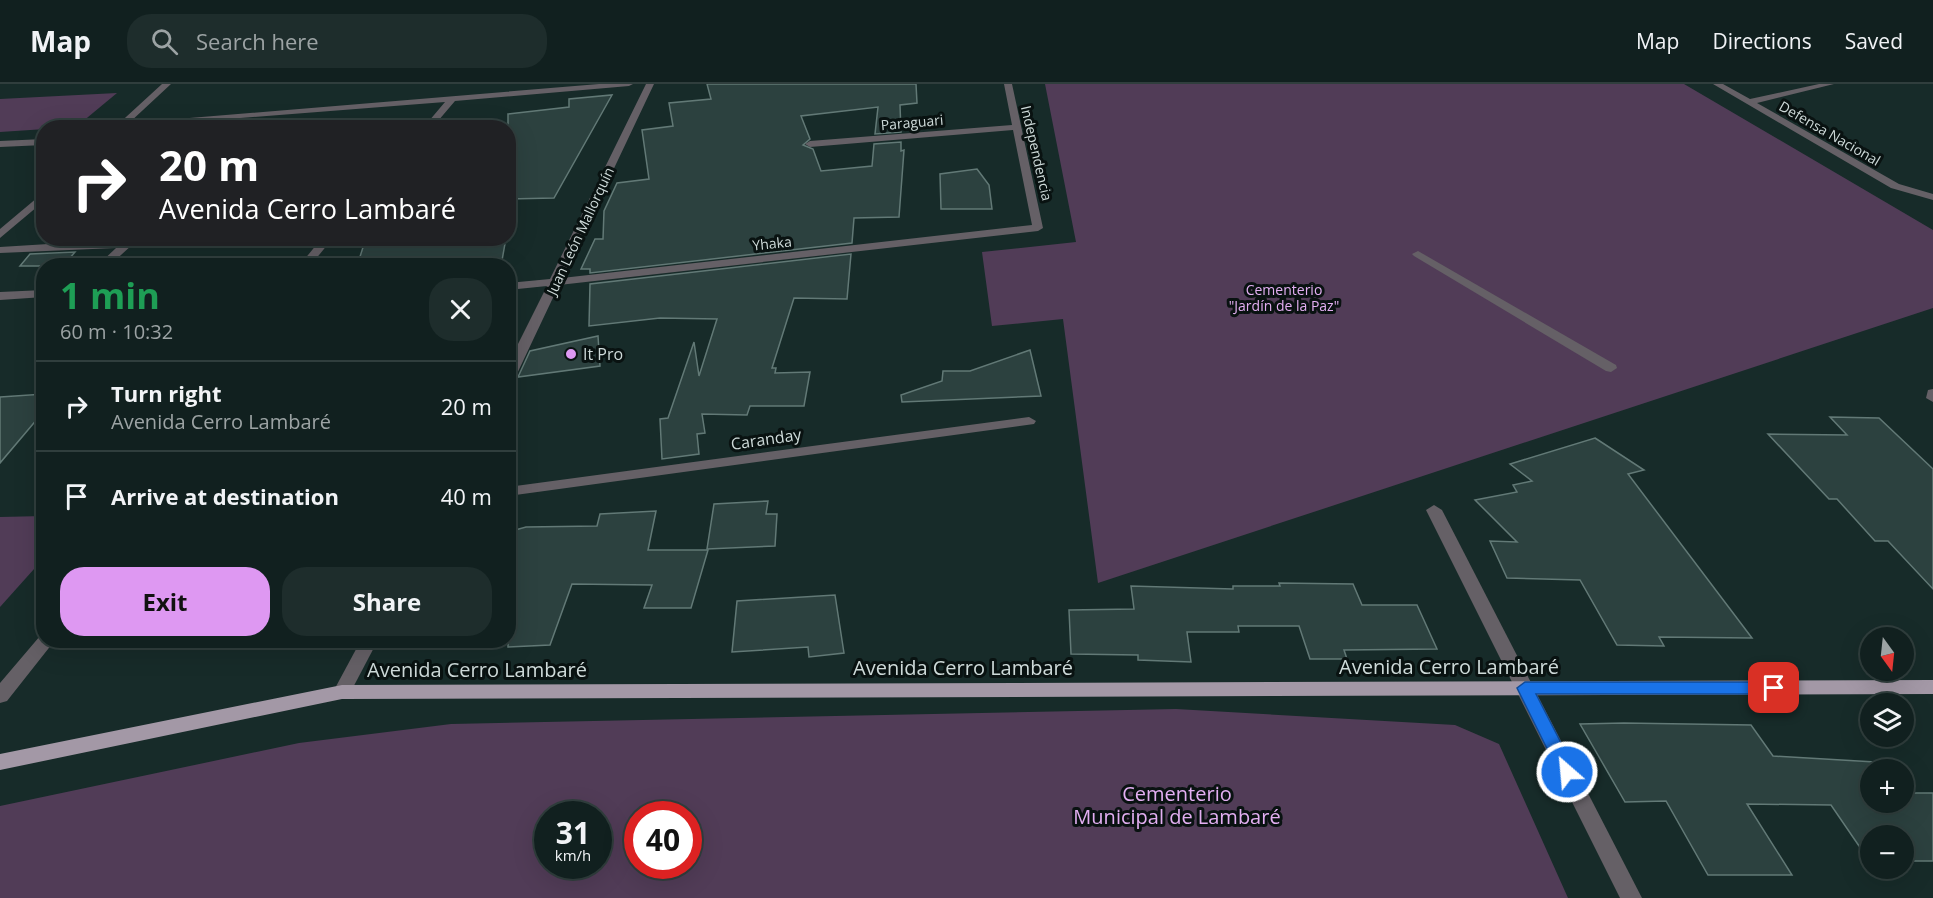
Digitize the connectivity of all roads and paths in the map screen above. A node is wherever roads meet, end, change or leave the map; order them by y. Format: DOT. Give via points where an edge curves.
graph roads {
  1 [pos="167,84"];
  2 [pos="629,84"];
  3 [pos="650,84"];
  4 [pos="1008,84"];
  5 [pos="1717,84"];
  6 [pos="1830,84"];
  7 [pos="453,98"];
  8 [pos="1750,102"];
  9 [pos="127,120"];
  10 [pos="200,120"];
  11 [pos="434,120"];
  12 [pos="1017,127"];
  13 [pos="36,142"];
  14 [pos="0,144"];
  15 [pos="810,144"];
  16 [pos="1933,197"];
  17 [pos="36,202"];
  18 [pos="1038,228"];
  19 [pos="0,235"];
  20 [pos="58,246"];
  21 [pos="124,246"];
  22 [pos="321,246"];
  23 [pos="0,250"];
  24 [pos="1418,254"];
  25 [pos="111,258"];
  26 [pos="311,258"];
  27 [pos="557,281"];
  28 [pos="516,285"];
  29 [pos="36,293"];
  30 [pos="0,296"];
  31 [pos="516,362"];
  32 [pos="1611,368"];
  33 [pos="1029,421"];
  34 [pos="516,491"];
  35 [pos="1434,510"];
  36 [pos="39,648"];
  37 [pos="366,648"];
  38 [pos="1933,687"];
  39 [pos="1525,688"];
  40 [pos="342,692"];
  41 [pos="0,696"];
  42 [pos="0,762"];
  43 [pos="1631,898"];
  1 -- 9 [label="street"];
  2 -- 7 [label="street"];
  3 -- 27 [label="street, Juan León Mallorquín"];
  4 -- 12 [label="street, Independencia"];
  5 -- 8 [label="street, Defensa Nacional"];
  6 -- 8 [label="street"];
  7 -- 10 [label="street"];
  7 -- 11 [label="street"];
  8 -- 16 [label="street, Defensa Nacional" via="1895,186"];
  12 -- 15 [label="street, Paraguari"];
  12 -- 18 [label="street, Independencia"];
  13 -- 14 [label="street"];
  17 -- 19 [label="street"];
  18 -- 27 [label="street, Yhaka"];
  20 -- 23 [label="street"];
  21 -- 25 [label="street"];
  22 -- 26 [label="street"];
  24 -- 32 [label="street"];
  27 -- 28 [label="street, Yhaka"];
  27 -- 31 [label="street, Juan León Mallorquín"];
  29 -- 30 [label="street"];
  33 -- 34 [label="street, Caranday"];
  35 -- 39 [label="street"];
  36 -- 41 [label="street"];
  37 -- 40 [label="street"];
  38 -- 39 [label="main road, Avenida Cerro Lambaré"];
  39 -- 40 [label="main road, Avenida Cerro Lambaré"];
  39 -- 43 [label="street"];
  40 -- 42 [label="main road, Avenida Cerro Lambaré"];
}
